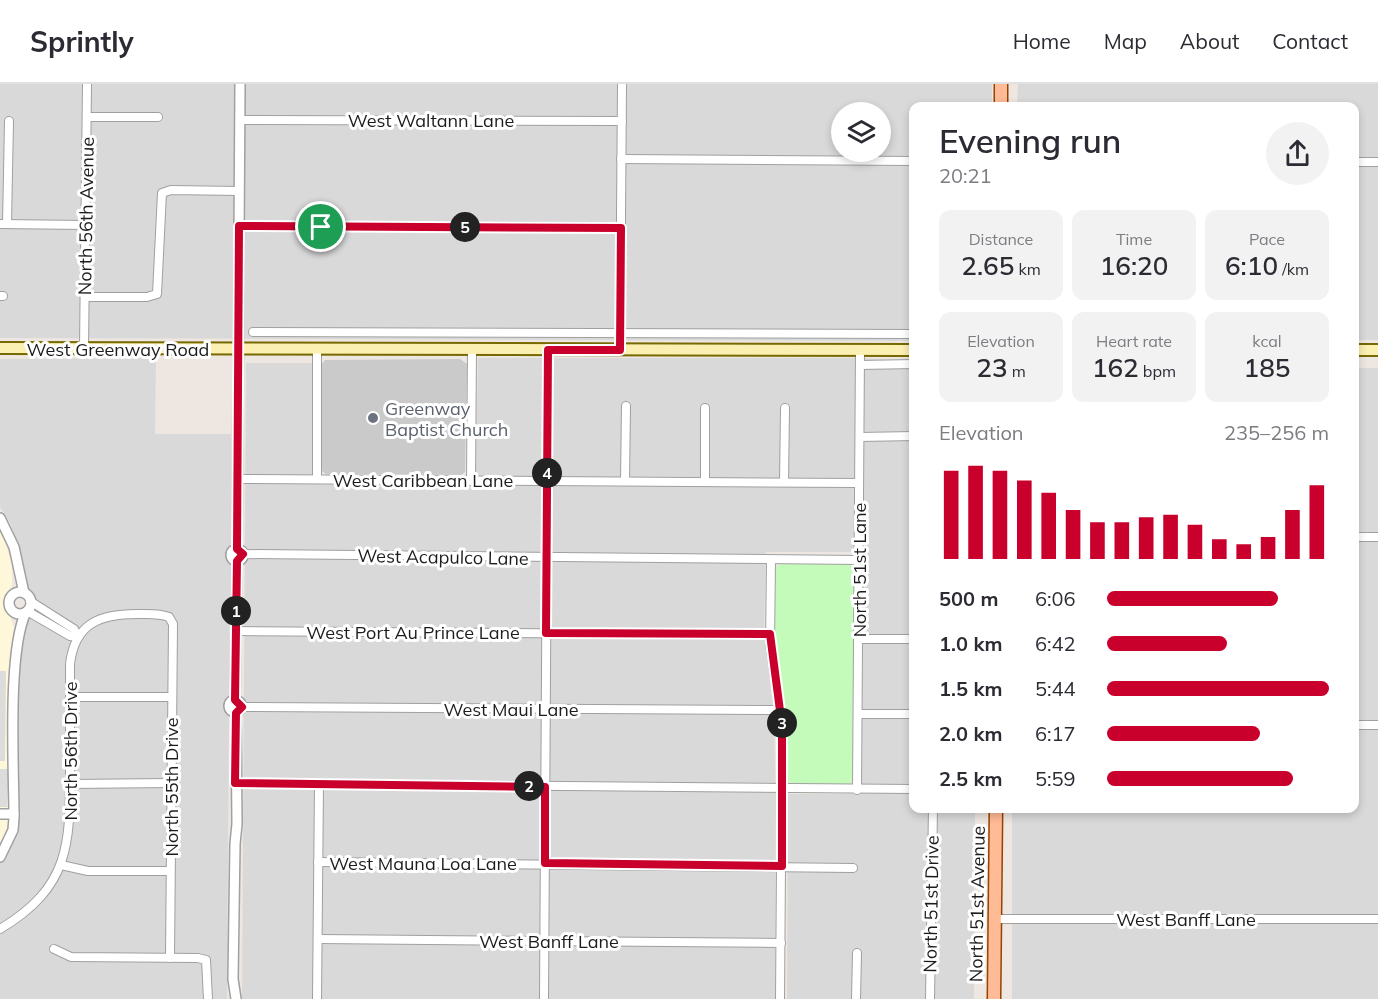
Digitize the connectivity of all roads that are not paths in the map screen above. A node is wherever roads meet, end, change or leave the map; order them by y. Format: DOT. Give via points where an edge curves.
graph roads {
  1 [pos="87,84"];
  2 [pos="240,84"];
  3 [pos="622,84"];
  4 [pos="1001,84"];
  5 [pos="1001,102"];
  6 [pos="87,117"];
  7 [pos="158,117"];
  8 [pos="240,120"];
  9 [pos="9,121"];
  10 [pos="622,121"];
  11 [pos="621,159"];
  12 [pos="909,161"];
  13 [pos="1359,162"];
  14 [pos="1378,162"];
  15 [pos="239,191"];
  16 [pos="4,224"];
  17 [pos="86,225"];
  18 [pos="239,226"];
  19 [pos="621,228"];
  20 [pos="85,297"];
  21 [pos="253,332"];
  22 [pos="416,333"];
  23 [pos="620,334"];
  24 [pos="819,334"];
  25 [pos="909,334"];
  26 [pos="0,348"];
  27 [pos="84,349"];
  28 [pos="239,349"];
  29 [pos="317,349"];
  30 [pos="416,349"];
  31 [pos="472,350"];
  32 [pos="548,350"];
  33 [pos="620,350"];
  34 [pos="819,350"];
  35 [pos="860,350"];
  36 [pos="909,350"];
  37 [pos="1359,350"];
  38 [pos="1378,350"];
  39 [pos="909,364"];
  40 [pos="860,365"];
  41 [pos="626,406"];
  42 [pos="705,408"];
  43 [pos="785,408"];
  44 [pos="909,436"];
  45 [pos="860,437"];
  46 [pos="238,479"];
  47 [pos="317,480"];
  48 [pos="471,481"];
  49 [pos="547,481"];
  50 [pos="624,481"];
  51 [pos="705,482"];
  52 [pos="784,482"];
  53 [pos="859,483"];
  54 [pos="0,518"];
  55 [pos="1359,537"];
  56 [pos="1378,537"];
  57 [pos="239,555"];
  58 [pos="547,558"];
  59 [pos="771,560"];
  60 [pos="859,560"];
  61 [pos="23,596"];
  62 [pos="12,611"];
  63 [pos="27,612"];
  64 [pos="55,622"];
  65 [pos="236,631"];
  66 [pos="546,633"];
  67 [pos="770,634"];
  68 [pos="18,636"];
  69 [pos="78,638"];
  70 [pos="858,639"];
  71 [pos="909,639"];
  72 [pos="70,697"];
  73 [pos="171,698"];
  74 [pos="238,707"];
  75 [pos="546,709"];
  76 [pos="781,710"];
  77 [pos="858,714"];
  78 [pos="909,714"];
  79 [pos="1359,725"];
  80 [pos="1378,725"];
  81 [pos="170,783"];
  82 [pos="235,783"];
  83 [pos="70,784"];
  84 [pos="319,784"];
  85 [pos="545,787"];
  86 [pos="782,789"];
  87 [pos="909,789"];
  88 [pos="857,790"];
  89 [pos="933,813"];
  90 [pos="996,813"];
  91 [pos="0,814"];
  92 [pos="14,814"];
  93 [pos="0,857"];
  94 [pos="318,862"];
  95 [pos="545,863"];
  96 [pos="61,865"];
  97 [pos="782,866"];
  98 [pos="853,867"];
  99 [pos="170,871"];
  100 [pos="995,919"];
  101 [pos="1378,919"];
  102 [pos="0,929"];
  103 [pos="318,939"];
  104 [pos="544,941"];
  105 [pos="781,942"];
  106 [pos="54,949"];
  107 [pos="857,953"];
  108 [pos="170,958"];
  109 [pos="233,979"];
  110 [pos="208,999"];
  111 [pos="231,999"];
  112 [pos="236,999"];
  113 [pos="317,999"];
  114 [pos="544,999"];
  115 [pos="780,999"];
  116 [pos="856,999"];
  117 [pos="930,999"];
  118 [pos="994,999"];
  1 -- 6 [label="street, North 56th Avenue"];
  2 -- 8 [label="street"];
  3 -- 10 [label="street"];
  4 -- 5 [label="main road"];
  6 -- 7 [label="street"];
  6 -- 17 [label="street, North 56th Avenue"];
  8 -- 10 [label="street, West Waltann Lane"];
  8 -- 15 [label="street"];
  9 -- 16 [label="street"];
  10 -- 11 [label="street"];
  11 -- 12 [label="street"];
  11 -- 19 [label="street"];
  13 -- 14 [label="street"];
  15 -- 18 [label="street"];
  15 -- 20 [label="street" via="162,192 157,294"];
  16 -- 17 [label="street"];
  17 -- 20 [label="street, North 56th Avenue"];
  18 -- 19 [label="street"];
  18 -- 28 [label="street"];
  19 -- 23 [label="street"];
  20 -- 27 [label="street, North 56th Avenue"];
  21 -- 22 [label="street"];
  22 -- 23 [label="street"];
  22 -- 30 [label="street"];
  23 -- 24 [label="street"];
  23 -- 33 [label="street"];
  24 -- 25 [label="street"];
  24 -- 34 [label="street"];
  26 -- 27 [label="main road, West Greenway Road"];
  27 -- 28 [label="main road, West Greenway Road"];
  28 -- 29 [label="main road, West Greenway Road"];
  28 -- 46 [label="street"];
  29 -- 30 [label="main road, West Greenway Road"];
  29 -- 47 [label="street"];
  30 -- 31 [label="main road, West Greenway Road"];
  31 -- 32 [label="main road, West Greenway Road"];
  31 -- 48 [label="street"];
  32 -- 33 [label="main road, West Greenway Road"];
  32 -- 49 [label="street"];
  33 -- 34 [label="main road, West Greenway Road"];
  34 -- 35 [label="main road, West Greenway Road"];
  35 -- 36 [label="main road, West Greenway Road"];
  35 -- 40 [label="street, North 51st Lane"];
  37 -- 38 [label="main road"];
  39 -- 40 [label="street"];
  40 -- 45 [label="street, North 51st Lane"];
  41 -- 50 [label="street"];
  42 -- 51 [label="street"];
  43 -- 52 [label="street"];
  44 -- 45 [label="street"];
  45 -- 53 [label="street, North 51st Lane"];
  46 -- 47 [label="street, West Caribbean Lane"];
  46 -- 57 [label="street"];
  47 -- 48 [label="street, West Caribbean Lane"];
  48 -- 49 [label="street, West Caribbean Lane"];
  49 -- 50 [label="street, West Caribbean Lane"];
  49 -- 58 [label="street"];
  50 -- 51 [label="street, West Caribbean Lane"];
  51 -- 52 [label="street, West Caribbean Lane"];
  52 -- 53 [label="street, West Caribbean Lane"];
  53 -- 60 [label="street, North 51st Lane"];
  54 -- 61 [label="street" via="14,547"];
  55 -- 56 [label="street"];
  57 -- 58 [label="street, West Acapulco Lane"];
  57 -- 65 [label="street"];
  58 -- 59 [label="street, West Acapulco Lane"];
  58 -- 66 [label="street"];
  59 -- 60 [label="street, West Acapulco Lane"];
  59 -- 67 [label="street"];
  60 -- 70 [label="street, North 51st Lane"];
  61 -- 62 [label="street" via="9,602"];
  61 -- 63 [label="street"];
  61 -- 64 [label="street"];
  62 -- 63 [label="street"];
  62 -- 68 [label="street"];
  63 -- 64 [label="street"];
  63 -- 68 [label="street"];
  64 -- 69 [label="street" via="74,629"];
  65 -- 66 [label="street, West Port Au Prince Lane"];
  65 -- 74 [label="street"];
  66 -- 67 [label="street, West Port Au Prince Lane"];
  66 -- 75 [label="street"];
  67 -- 76 [label="street"];
  68 -- 92 [label="street"];
  69 -- 72 [label="street, North 56th Drive" via="72,651"];
  69 -- 73 [label="street, North 55th Drive" via="98,619 111,614 169,617 173,624"];
  70 -- 71 [label="street"];
  70 -- 77 [label="street, North 51st Lane"];
  72 -- 73 [label="street"];
  72 -- 83 [label="street, North 56th Drive"];
  73 -- 81 [label="street, North 55th Drive"];
  74 -- 75 [label="street, West Maui Lane"];
  74 -- 82 [label="street"];
  75 -- 76 [label="street, West Maui Lane"];
  75 -- 85 [label="street"];
  76 -- 86 [label="street"];
  77 -- 78 [label="street"];
  77 -- 88 [label="street, North 51st Lane"];
  79 -- 80 [label="street"];
  81 -- 83 [label="street"];
  81 -- 99 [label="street, North 55th Drive"];
  82 -- 84 [label="street"];
  82 -- 109 [label="street" via="231,824 235,844"];
  83 -- 96 [label="street, North 56th Drive" via="69,832"];
  84 -- 85 [label="street"];
  84 -- 94 [label="street"];
  85 -- 86 [label="street"];
  85 -- 95 [label="street"];
  86 -- 88 [label="street"];
  86 -- 97 [label="street"];
  87 -- 88 [label="street"];
  89 -- 117 [label="street, North 51st Drive"];
  90 -- 100 [label="main road, North 51st Avenue"];
  91 -- 92 [label="street"];
  92 -- 93 [label="street" via="13,830"];
  94 -- 95 [label="street, West Mauna Loa Lane"];
  94 -- 103 [label="street"];
  95 -- 97 [label="street, West Mauna Loa Lane"];
  95 -- 104 [label="street"];
  96 -- 99 [label="street" via="88,871"];
  96 -- 102 [label="street" via="38,901"];
  97 -- 98 [label="street, West Mauna Loa Lane"];
  97 -- 105 [label="street"];
  99 -- 108 [label="street, North 55th Drive"];
  100 -- 101 [label="street, West Banff Lane"];
  100 -- 118 [label="main road, North 51st Avenue"];
  103 -- 104 [label="street, West Banff Lane"];
  103 -- 113 [label="street"];
  104 -- 105 [label="street, West Banff Lane"];
  104 -- 114 [label="street"];
  105 -- 115 [label="street"];
  106 -- 108 [label="street" via="71,957"];
  107 -- 116 [label="street"];
  108 -- 110 [label="street" via="206,960"];
  109 -- 111 [label="street"];
  109 -- 112 [label="street"];
}
